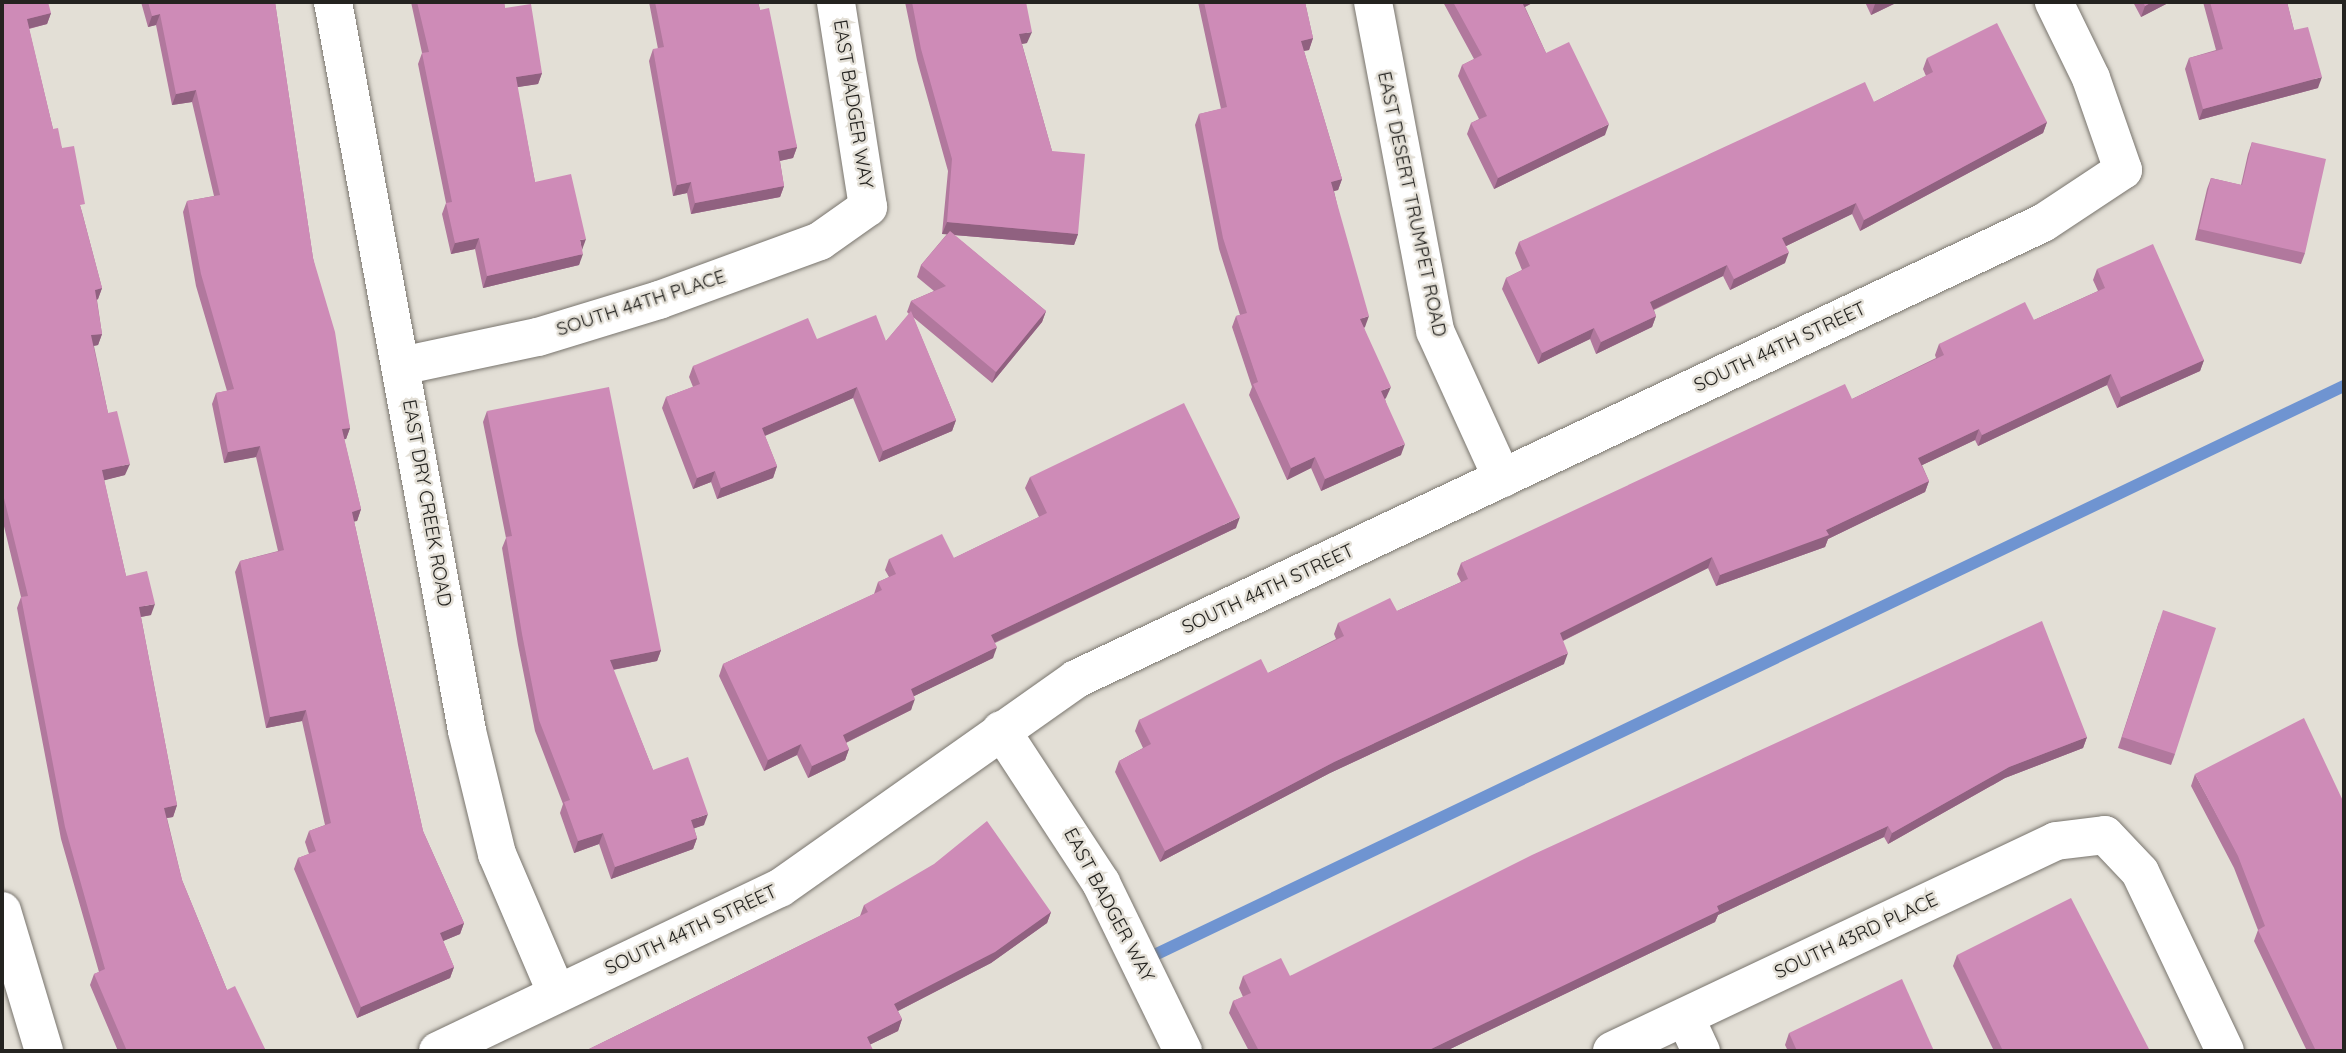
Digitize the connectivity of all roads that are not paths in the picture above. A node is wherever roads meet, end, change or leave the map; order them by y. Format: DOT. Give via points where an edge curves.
graph roads {
  1 [pos="333,2"];
  2 [pos="836,2"];
  3 [pos="1373,2"];
  4 [pos="2054,2"];
  5 [pos="868,207"];
  6 [pos="401,366"];
  7 [pos="1502,478"];
  8 [pos="1001,730"];
  9 [pos="2,911"];
  10 [pos="557,994"];
  11 [pos="1685,1017"];
  12 [pos="44,1051"];
  13 [pos="438,1051"];
  14 [pos="1183,1051"];
  15 [pos="1612,1051"];
  16 [pos="1701,1051"];
  17 [pos="2225,1051"];
  1 -- 6 [label="street, EAST DRY CREEK ROAD"];
  2 -- 5 [label="street, EAST BADGER WAY"];
  3 -- 7 [label="street, EAST DESERT TRUMPET ROAD" via="1435,331"];
  4 -- 7 [label="street, SOUTH 44TH STREET" via="2091,78 2123,170 2043,223"];
  5 -- 6 [label="street, SOUTH 44TH PLACE" via="820,241 659,300 538,337"];
  6 -- 10 [label="street, EAST DRY CREEK ROAD" via="467,731 497,854"];
  7 -- 8 [label="street, SOUTH 44TH STREET" via="1076,679"];
  8 -- 10 [label="street, SOUTH 44TH STREET" via="780,888"];
  8 -- 14 [label="street, EAST BADGER WAY" via="1101,883"];
  9 -- 12 [label="street"];
  10 -- 13 [label="street, SOUTH 44TH STREET"];
  11 -- 15 [label="street, SOUTH 43RD PLACE"];
  11 -- 16 [label="street"];
  11 -- 17 [label="street, SOUTH 43RD PLACE" via="2056,841 2105,835 2140,872"];
}
